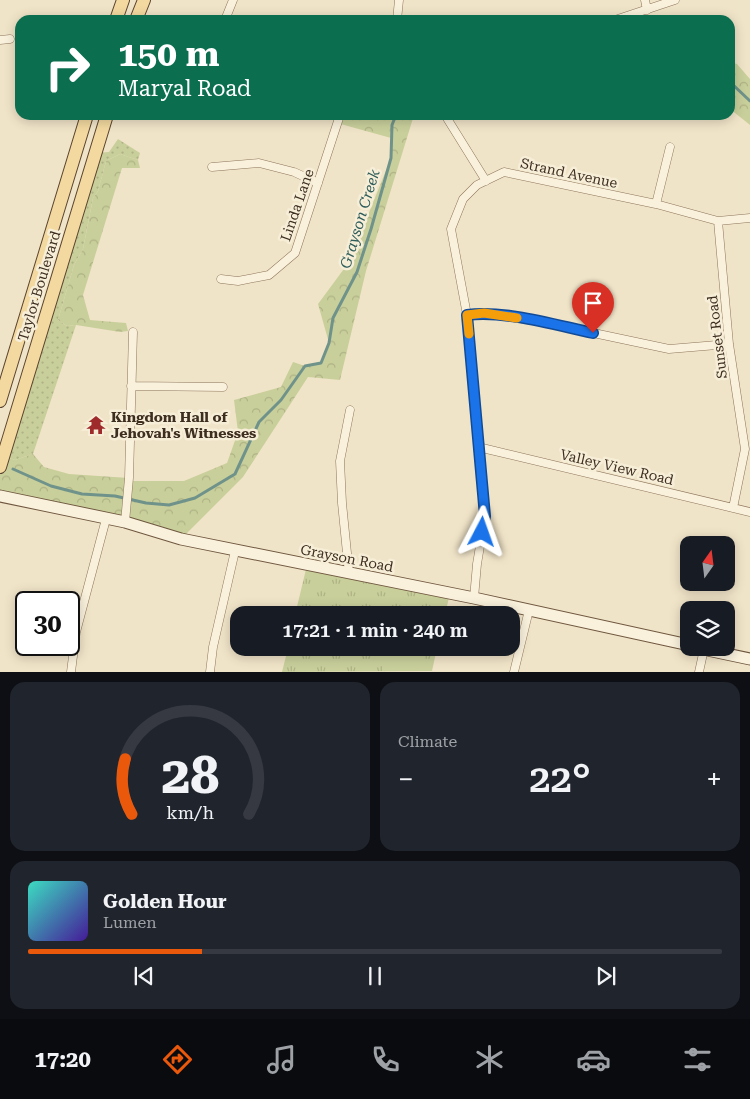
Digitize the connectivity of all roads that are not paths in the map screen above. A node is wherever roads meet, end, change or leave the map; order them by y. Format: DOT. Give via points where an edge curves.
graph roads {
  1 [pos="144,0"];
  2 [pos="233,0"];
  3 [pos="398,0"];
  4 [pos="645,0"];
  5 [pos="675,0"];
  6 [pos="120,1"];
  7 [pos="647,10"];
  8 [pos="117,15"];
  9 [pos="138,15"];
  10 [pos="227,15"];
  11 [pos="397,15"];
  12 [pos="631,15"];
  13 [pos="10,39"];
  14 [pos="0,40"];
  15 [pos="85,120"];
  16 [pos="105,120"];
  17 [pos="338,120"];
  18 [pos="448,120"];
  19 [pos="670,147"];
  20 [pos="212,166"];
  21 [pos="486,181"];
  22 [pos="318,183"];
  23 [pos="656,204"];
  24 [pos="750,218"];
  25 [pos="718,221"];
  26 [pos="221,279"];
  27 [pos="467,315"];
  28 [pos="133,332"];
  29 [pos="729,344"];
  30 [pos="131,386"];
  31 [pos="223,387"];
  32 [pos="0,401"];
  33 [pos="350,410"];
  34 [pos="478,447"];
  35 [pos="0,467"];
  36 [pos="0,496"];
  37 [pos="733,508"];
  38 [pos="750,512"];
  39 [pos="126,516"];
  40 [pos="106,519"];
  41 [pos="235,551"];
  42 [pos="349,573"];
  43 [pos="474,598"];
  44 [pos="529,610"];
  45 [pos="680,643"];
  46 [pos="700,656"];
  47 [pos="735,656"];
  48 [pos="750,659"];
  49 [pos="72,672"];
  50 [pos="210,672"];
  51 [pos="514,672"];
  52 [pos="699,672"];
  1 -- 9 [label="main road"];
  2 -- 10 [label="street"];
  3 -- 11 [label="street"];
  4 -- 7 [label="street"];
  5 -- 7 [label="street"];
  6 -- 8 [label="main road"];
  7 -- 12 [label="street"];
  13 -- 14 [label="street"];
  15 -- 32 [label="main road, Taylor Boulevard"];
  16 -- 35 [label="main road, Taylor Boulevard"];
  17 -- 22 [label="street, Linda Lane"];
  18 -- 21 [label="street"];
  19 -- 23 [label="street"];
  20 -- 22 [label="street" via="259,163 294,172"];
  21 -- 23 [label="street, Strand Avenue" via="504,172"];
  21 -- 27 [label="street, Strand Avenue" via="463,199 450,229"];
  22 -- 26 [label="street, Linda Lane" via="295,253 269,275 238,281"];
  23 -- 25 [label="street, Strand Avenue"];
  24 -- 25 [label="street, Strand Avenue"];
  25 -- 29 [label="street, Sunset Road"];
  27 -- 29 [label="street" via="484,313 528,320 669,349"];
  27 -- 34 [label="street, Strand Avenue"];
  28 -- 30 [label="street"];
  29 -- 37 [label="street, Sunset Road" via="745,449"];
  30 -- 31 [label="street"];
  30 -- 39 [label="street"];
  33 -- 42 [label="street" via="340,461"];
  34 -- 37 [label="street, Valley View Road"];
  34 -- 43 [label="street, Strand Avenue" via="485,516"];
  36 -- 40 [label="street, Grayson Road"];
  37 -- 38 [label="street, Valley View Road"];
  39 -- 40 [label="street, Grayson Road"];
  39 -- 41 [label="street, Grayson Road" via="181,540"];
  40 -- 49 [label="street" via="76,632"];
  41 -- 42 [label="street, Grayson Road"];
  41 -- 50 [label="street"];
  42 -- 43 [label="street, Grayson Road"];
  43 -- 44 [label="street, Grayson Road"];
  44 -- 45 [label="street, Grayson Road"];
  44 -- 51 [label="street"];
  46 -- 52 [label="street"];
  47 -- 48 [label="street"];
}
